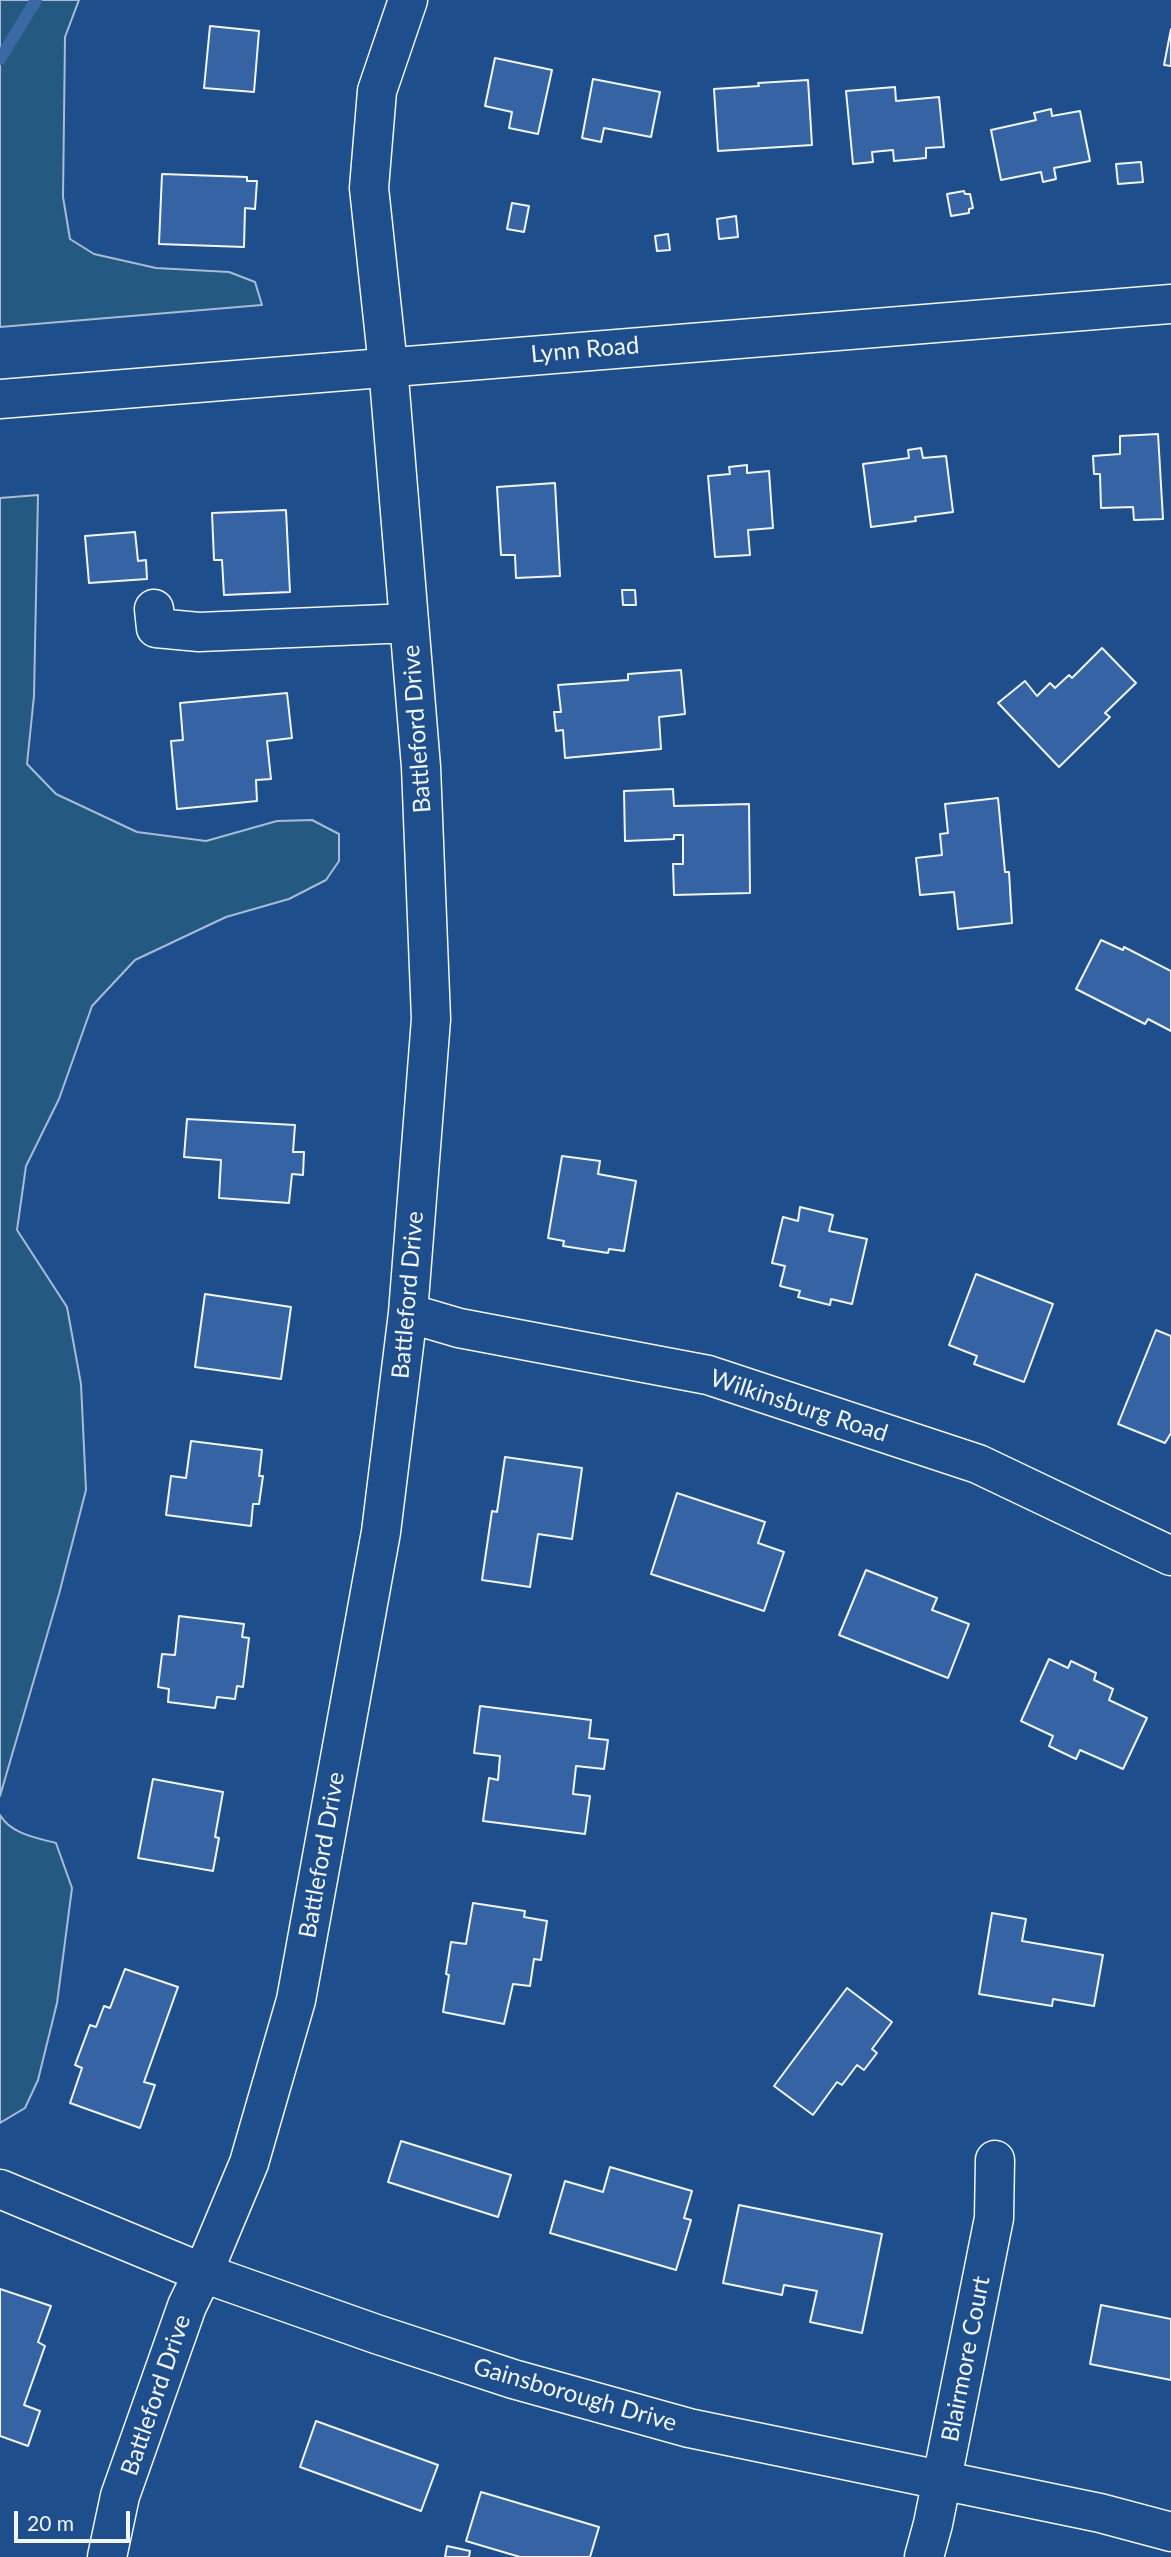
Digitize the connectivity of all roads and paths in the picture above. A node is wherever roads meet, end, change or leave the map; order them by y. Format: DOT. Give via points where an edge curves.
graph roads {
  1 [pos="408,0"];
  2 [pos="1171,304"];
  3 [pos="388,366"];
  4 [pos="0,399"];
  5 [pos="154,609"];
  6 [pos="409,623"];
  7 [pos="408,1313"];
  8 [pos="1171,1556"];
  9 [pos="995,2160"];
  10 [pos="0,2189"];
  11 [pos="203,2273"];
  12 [pos="941,2481"];
  13 [pos="1171,2532"];
  14 [pos="107,2557"];
  15 [pos="924,2557"];
  1 -- 3 [label="street, Battleford Drive" via="377,91 369,188"];
  2 -- 3 [label="street, Lynn Road"];
  3 -- 4 [label="street, Lynn Road"];
  3 -- 6 [label="street, Battleford Drive"];
  5 -- 6 [label="street" via="156,628 199,632"];
  6 -- 7 [label="street, Battleford Drive" via="421,767 431,1019"];
  7 -- 8 [label="street, Wilkinsburg Road" via="459,1328 708,1375 978,1464"];
  7 -- 11 [label="street, Battleford Drive" via="381,1532 296,2000 249,2163"];
  9 -- 12 [label="street, Blairmore Court" via="994,2218"];
  10 -- 11 [label="street, Gainsborough Drive"];
  11 -- 12 [label="street, Gainsborough Drive" via="538,2386 689,2428"];
  11 -- 14 [label="street, Battleford Drive" via="120,2496"];
  12 -- 13 [label="street, Gainsborough Drive"];
  12 -- 15 [label="street, Blairmore Court"];
}
